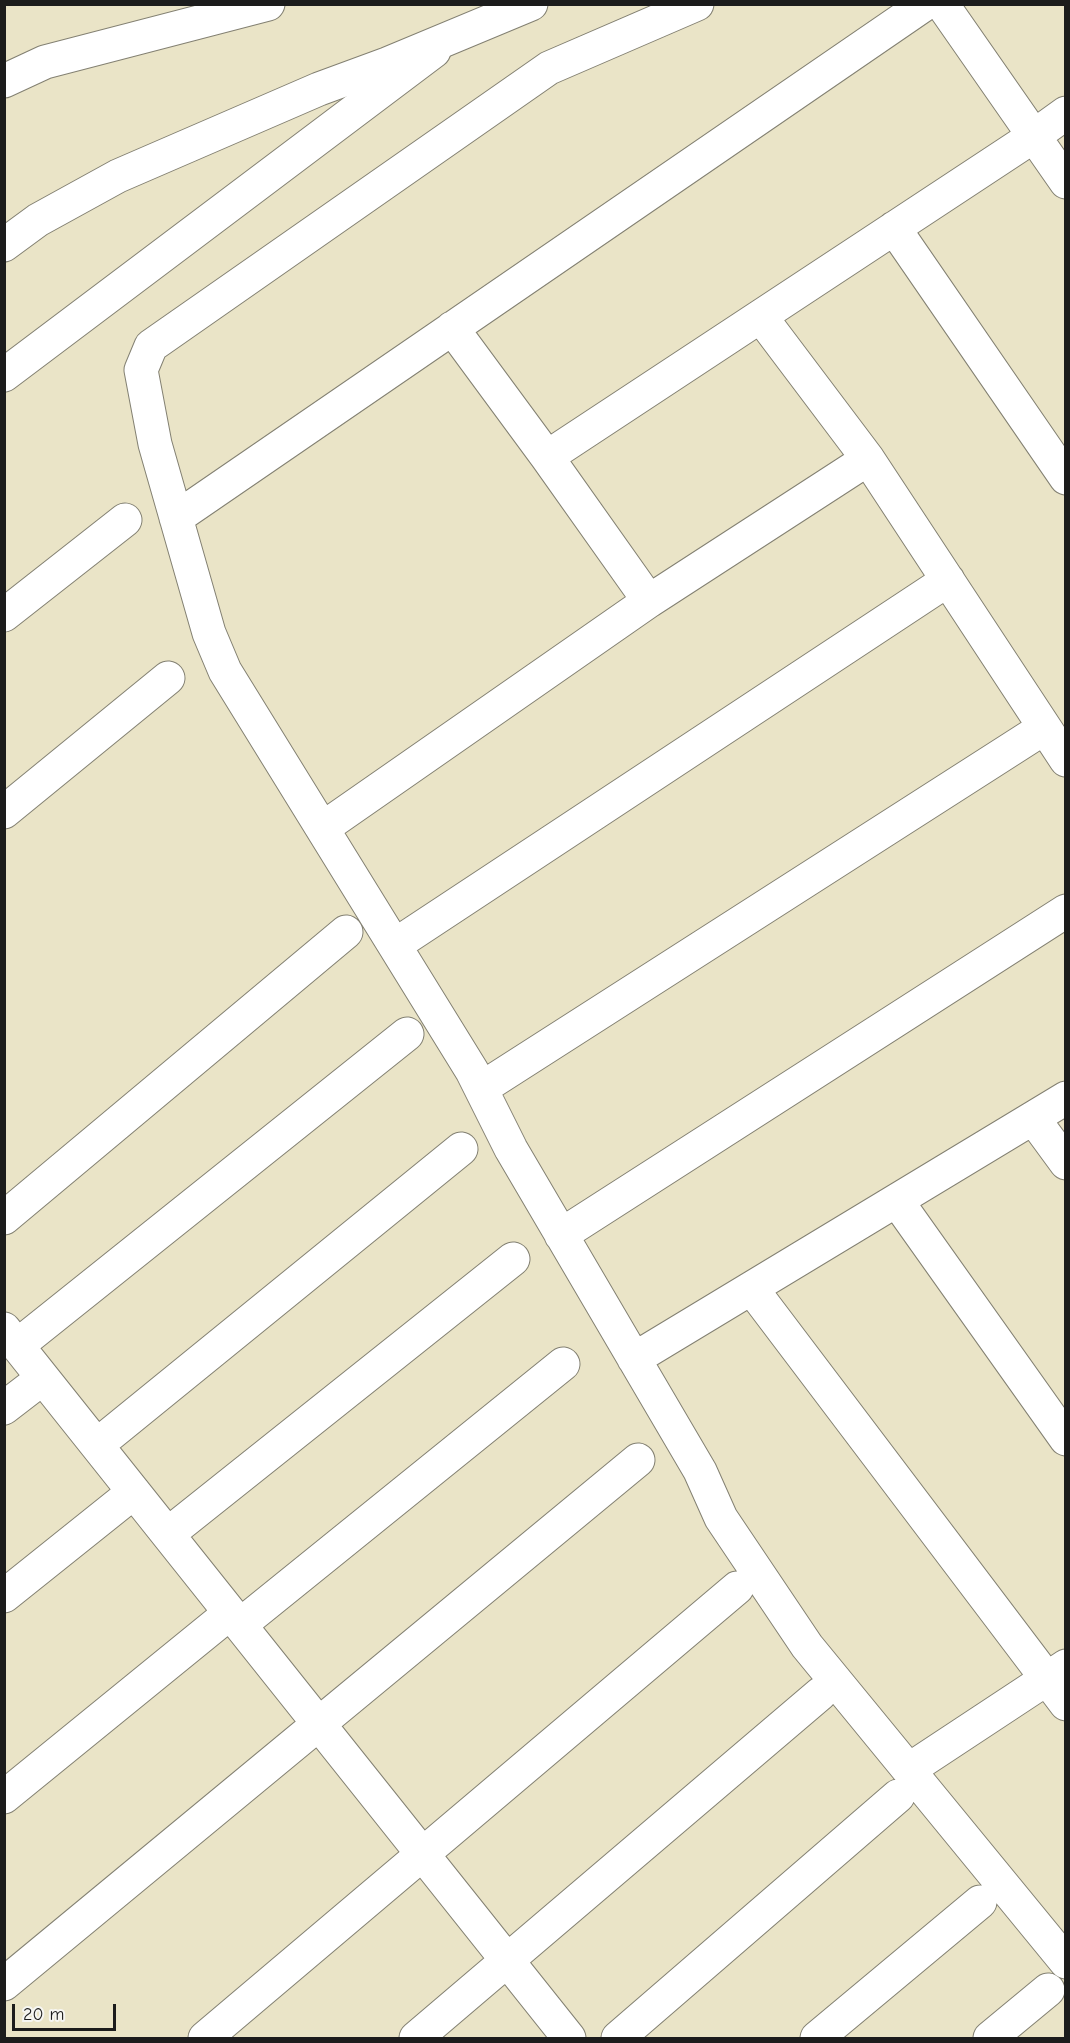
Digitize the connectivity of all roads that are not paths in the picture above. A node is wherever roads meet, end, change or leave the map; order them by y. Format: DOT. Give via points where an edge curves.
graph roads {
  1 [pos="531,4"];
  2 [pos="697,4"];
  3 [pos="925,4"];
  4 [pos="942,4"];
  5 [pos="251,7"];
  6 [pos="450,38"];
  7 [pos="4,81"];
  8 [pos="1065,113"];
  9 [pos="1034,136"];
  10 [pos="1065,182"];
  11 [pos="894,228"];
  12 [pos="4,245"];
  13 [pos="760,317"];
  14 [pos="452,328"];
  15 [pos="4,375"];
  16 [pos="547,457"];
  17 [pos="868,459"];
  18 [pos="1065,478"];
  19 [pos="176,519"];
  20 [pos="125,520"];
  21 [pos="948,580"];
  22 [pos="649,601"];
  23 [pos="4,615"];
  24 [pos="168,678"];
  25 [pos="1044,728"];
  26 [pos="1065,760"];
  27 [pos="4,812"];
  28 [pos="323,828"];
  29 [pos="1065,911"];
  30 [pos="346,932"];
  31 [pos="395,945"];
  32 [pos="407,1034"];
  33 [pos="482,1088"];
  34 [pos="1065,1098"];
  35 [pos="1033,1118"];
  36 [pos="461,1149"];
  37 [pos="1065,1163"];
  38 [pos="897,1201"];
  39 [pos="4,1218"];
  40 [pos="561,1235"];
  41 [pos="513,1258"];
  42 [pos="752,1289"];
  43 [pos="11,1337"];
  44 [pos="634,1359"];
  45 [pos="563,1364"];
  46 [pos="43,1378"];
  47 [pos="4,1408"];
  48 [pos="1065,1438"];
  49 [pos="97,1445"];
  50 [pos="638,1460"];
  51 [pos="134,1492"];
  52 [pos="168,1534"];
  53 [pos="737,1588"];
  54 [pos="4,1596"];
  55 [pos="235,1619"];
  56 [pos="1059,1683"];
  57 [pos="820,1694"];
  58 [pos="319,1724"];
  59 [pos="904,1782"];
  60 [pos="4,1797"];
  61 [pos="423,1854"];
  62 [pos="980,1902"];
  63 [pos="507,1961"];
  64 [pos="1065,1962"];
  65 [pos="4,1984"];
  66 [pos="1048,1990"];
  67 [pos="205,2038"];
  68 [pos="416,2038"];
  69 [pos="569,2038"];
  70 [pos="618,2038"];
  71 [pos="817,2038"];
  72 [pos="990,2038"];
  1 -- 6 [label="street"];
  2 -- 19 [label="street" via="549,68 151,346 141,370 155,444"];
  3 -- 14 [label="street"];
  4 -- 9 [label="street"];
  5 -- 7 [label="street" via="45,62"];
  6 -- 12 [label="street" via="319,89 118,176 38,220"];
  6 -- 15 [label="street"];
  8 -- 9 [label="street"];
  9 -- 10 [label="street"];
  9 -- 11 [label="street"];
  11 -- 13 [label="street"];
  11 -- 18 [label="street"];
  13 -- 16 [label="street"];
  13 -- 17 [label="street"];
  14 -- 16 [label="street"];
  14 -- 19 [label="street"];
  16 -- 22 [label="street"];
  17 -- 21 [label="street"];
  17 -- 22 [label="street"];
  19 -- 28 [label="street" via="209,633 225,671"];
  20 -- 23 [label="street"];
  21 -- 25 [label="street"];
  21 -- 31 [label="street"];
  22 -- 28 [label="street"];
  24 -- 27 [label="street"];
  25 -- 26 [label="street"];
  25 -- 33 [label="street"];
  28 -- 31 [label="street"];
  29 -- 40 [label="street"];
  30 -- 39 [label="street"];
  31 -- 33 [label="street"];
  32 -- 43 [label="street"];
  33 -- 40 [label="street" via="510,1149"];
  34 -- 35 [label="street"];
  35 -- 37 [label="street"];
  35 -- 38 [label="street"];
  36 -- 49 [label="street"];
  38 -- 42 [label="street"];
  38 -- 48 [label="street"];
  40 -- 44 [label="street"];
  41 -- 52 [label="street"];
  42 -- 44 [label="street"];
  42 -- 56 [label="street"];
  43 -- 46 [label="street"];
  44 -- 59 [label="street" via="700,1471 721,1518"];
  45 -- 55 [label="street"];
  46 -- 47 [label="street"];
  46 -- 49 [label="street"];
  49 -- 51 [label="street"];
  50 -- 58 [label="street"];
  51 -- 52 [label="street"];
  51 -- 54 [label="street"];
  52 -- 55 [label="street"];
  53 -- 61 [label="street"];
  55 -- 58 [label="street"];
  55 -- 60 [label="street"];
  56 -- 59 [label="street"];
  57 -- 63 [label="street"];
  58 -- 61 [label="street"];
  58 -- 65 [label="street"];
  59 -- 64 [label="street"];
  59 -- 70 [label="street"];
  61 -- 63 [label="street"];
  61 -- 67 [label="street"];
  62 -- 71 [label="street"];
  63 -- 68 [label="street"];
  63 -- 69 [label="street"];
  66 -- 72 [label="street"];
}
